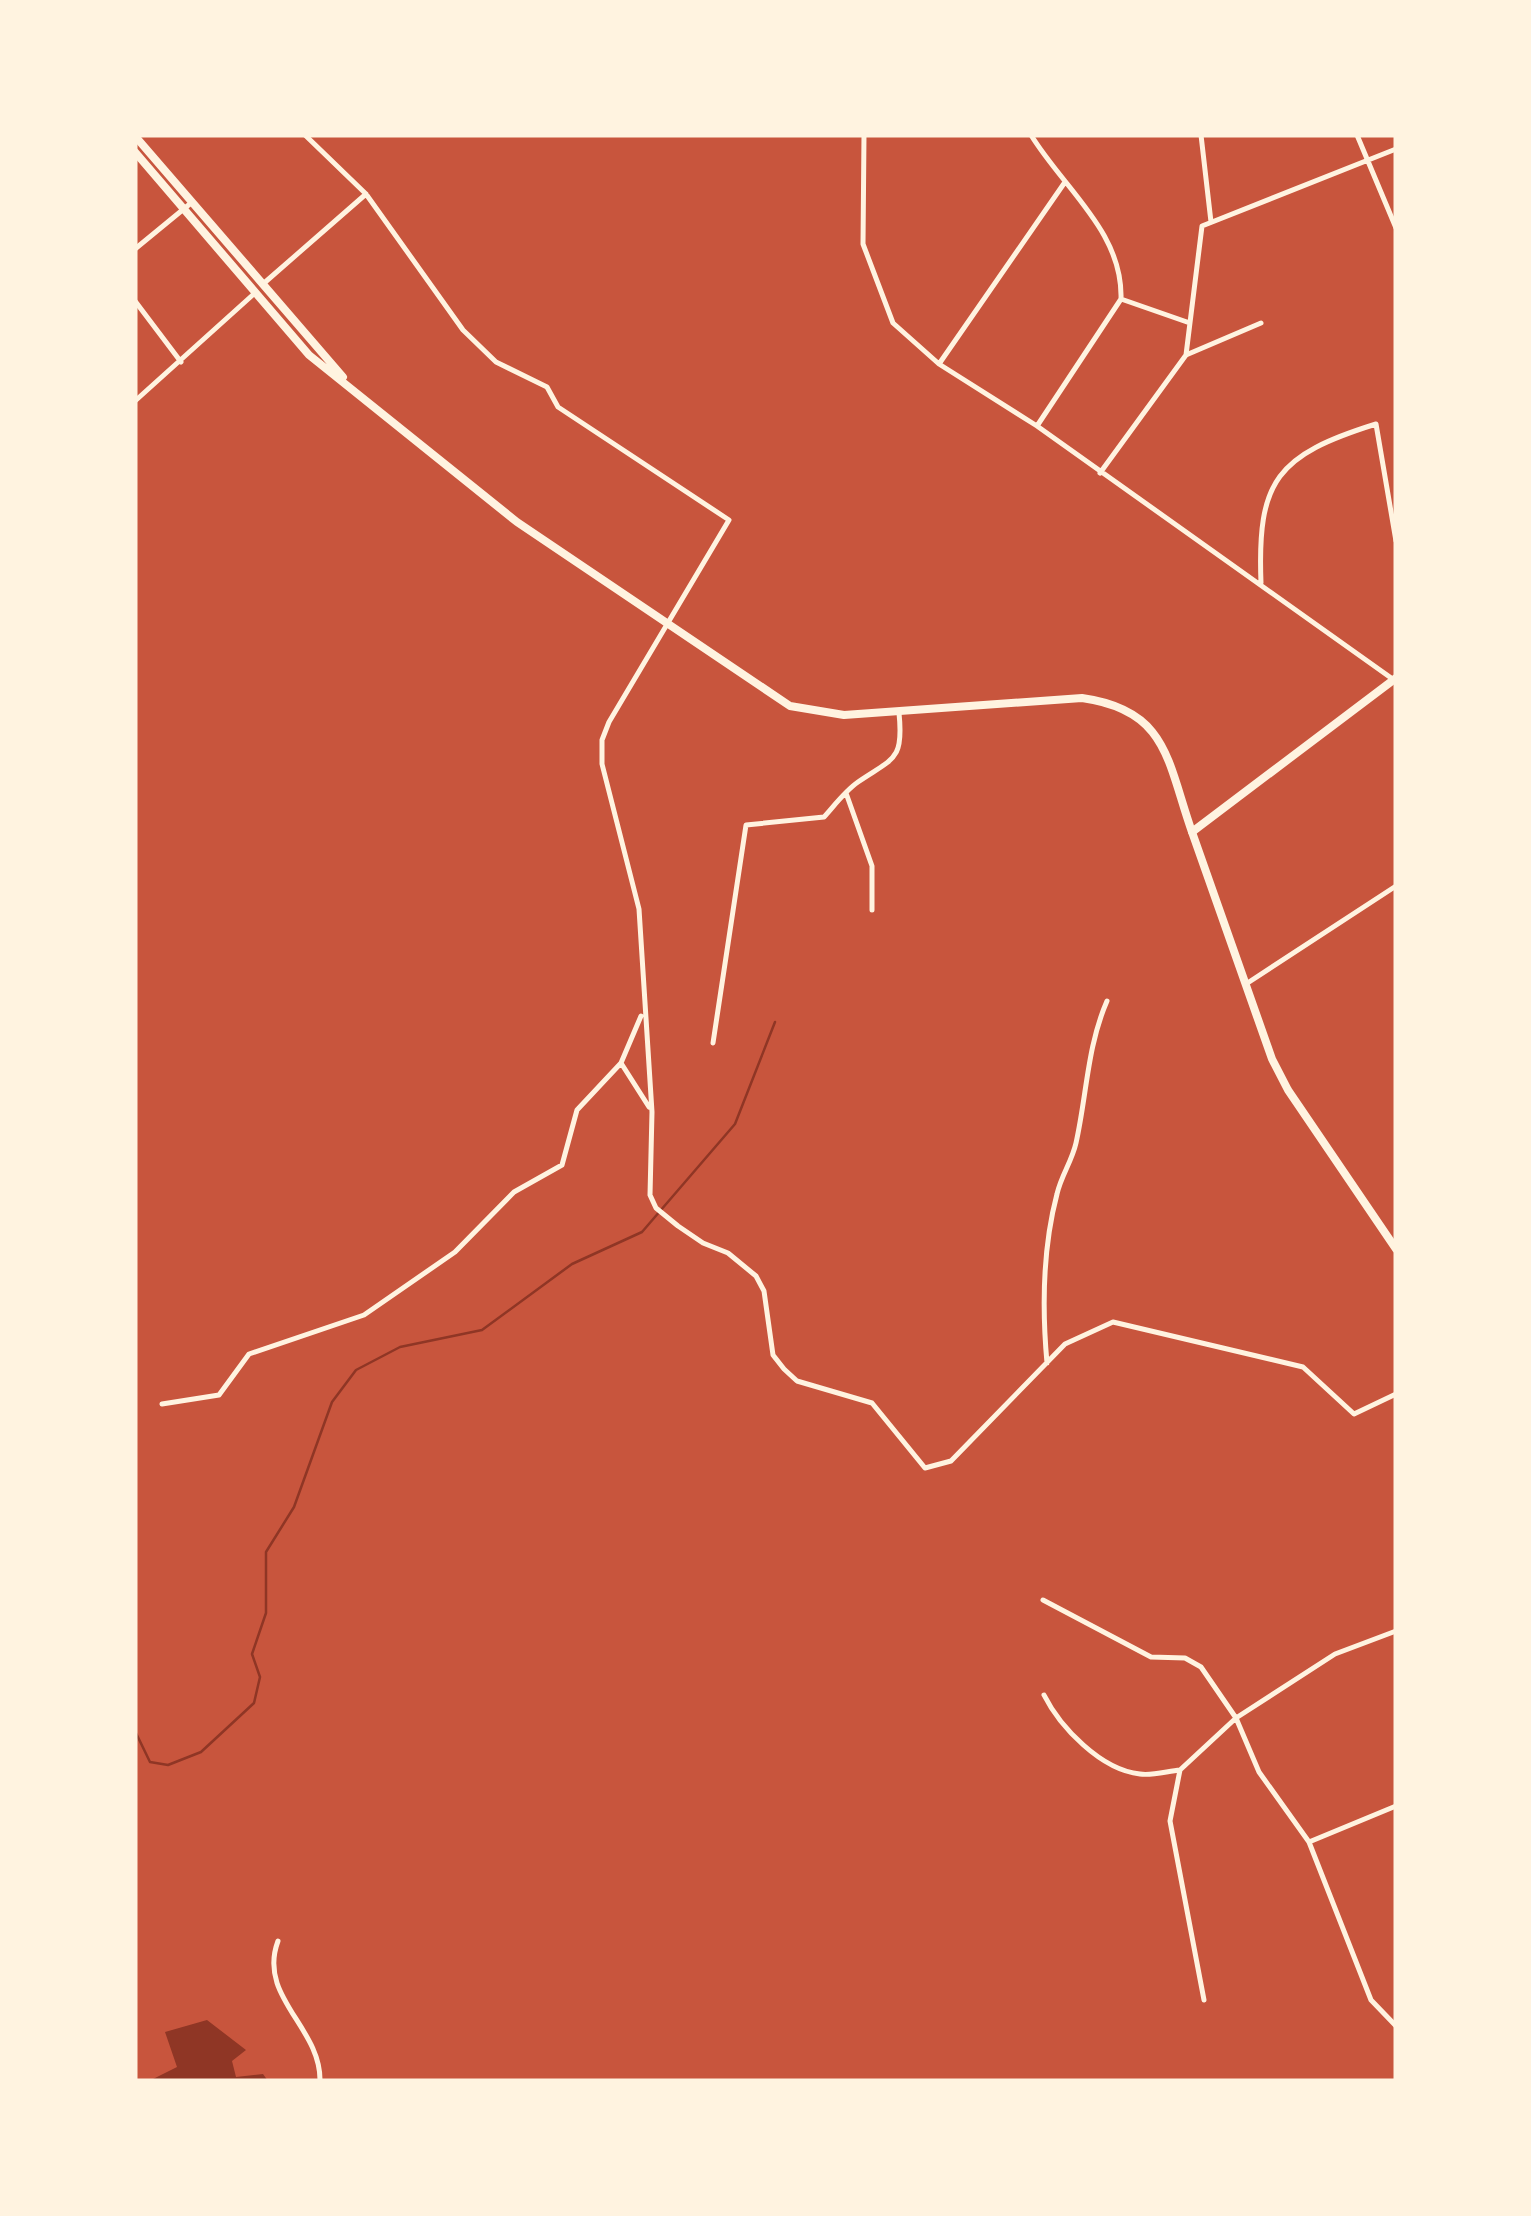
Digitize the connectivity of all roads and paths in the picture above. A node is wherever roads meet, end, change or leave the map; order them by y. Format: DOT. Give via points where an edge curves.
graph roads {
  1 [pos="304,135"];
  2 [pos="864,135"];
  3 [pos="1030,135"];
  4 [pos="1201,135"];
  5 [pos="1357,135"];
  6 [pos="135,136"];
  7 [pos="1396,149"];
  8 [pos="135,152"];
  9 [pos="1366,160"];
  10 [pos="1065,182"];
  11 [pos="366,194"];
  12 [pos="188,206"];
  13 [pos="1212,222"];
  14 [pos="1396,228"];
  15 [pos="135,249"];
  16 [pos="257,290"];
  17 [pos="1122,299"];
  18 [pos="135,300"];
  19 [pos="1188,322"];
  20 [pos="1261,323"];
  21 [pos="1186,354"];
  22 [pos="182,363"];
  23 [pos="939,364"];
  24 [pos="135,400"];
  25 [pos="1037,426"];
  26 [pos="1100,473"];
  27 [pos="1396,541"];
  28 [pos="1261,584"];
  29 [pos="666,626"];
  30 [pos="1395,679"];
  31 [pos="899,713"];
  32 [pos="846,794"];
  33 [pos="1192,832"];
  34 [pos="1396,886"];
  35 [pos="872,910"];
  36 [pos="1244,985"];
  37 [pos="1108,1000"];
  38 [pos="642,1013"];
  39 [pos="713,1043"];
  40 [pos="621,1063"];
  41 [pos="652,1112"];
  42 [pos="1396,1249"];
  43 [pos="1047,1363"];
  44 [pos="1396,1394"];
  45 [pos="162,1404"];
  46 [pos="1043,1600"];
  47 [pos="1396,1631"];
  48 [pos="1044,1695"];
  49 [pos="1236,1718"];
  50 [pos="1180,1770"];
  51 [pos="1396,1806"];
  52 [pos="1308,1842"];
  53 [pos="278,1941"];
  54 [pos="1204,2000"];
  55 [pos="1396,2026"];
  56 [pos="320,2081"];
  1 -- 11 [label="street"];
  2 -- 23 [label="street" via="862,244 873,279 893,323"];
  3 -- 10 [label="street"];
  4 -- 13 [label="street"];
  5 -- 9 [label="street"];
  6 -- 12 [label="main road"];
  7 -- 9 [label="street"];
  8 -- 12 [label="main road"];
  9 -- 13 [label="street"];
  9 -- 14 [label="street"];
  10 -- 17 [label="street" via="1112,244"];
  10 -- 23 [label="street"];
  11 -- 16 [label="street"];
  11 -- 29 [label="street" via="463,330 496,362 548,387 558,408 729,520"];
  12 -- 15 [label="street"];
  12 -- 16 [label="main road"];
  13 -- 19 [label="street" via="1202,226"];
  16 -- 22 [label="street"];
  16 -- 29 [label="main road" via="310,355 366,402 517,522"];
  17 -- 19 [label="street"];
  17 -- 25 [label="street"];
  18 -- 22 [label="street"];
  19 -- 21 [label="street"];
  20 -- 21 [label="street"];
  21 -- 26 [label="street"];
  22 -- 24 [label="street"];
  23 -- 25 [label="street"];
  25 -- 26 [label="street"];
  26 -- 28 [label="street"];
  27 -- 28 [label="street" via="1376,424 1333,438 1274,480 1258,528"];
  28 -- 30 [label="street"];
  29 -- 31 [label="main road" via="790,706 827,714"];
  29 -- 38 [label="street" via="602,740 602,764 639,909"];
  30 -- 33 [label="main road"];
  31 -- 32 [label="street" via="902,736 892,763"];
  31 -- 33 [label="main road" via="1082,698 1124,707 1157,732"];
  32 -- 35 [label="street" via="872,866"];
  32 -- 39 [label="street" via="815,821 746,825"];
  33 -- 36 [label="main road"];
  34 -- 36 [label="street"];
  36 -- 42 [label="main road" via="1288,1090"];
  37 -- 43 [label="street" via="1049,1233"];
  38 -- 40 [label="street"];
  38 -- 41 [label="street"];
  40 -- 41 [label="street"];
  40 -- 45 [label="street" via="577,1110 562,1166 514,1192 454,1252 364,1315 249,1354 219,1395"];
  41 -- 43 [label="street" via="650,1194 656,1208 756,1276 773,1355 784,1369 798,1381 872,1403 925,1468 951,1461"];
  43 -- 44 [label="street" via="1082,1333 1113,1322 1303,1367 1354,1414"];
  46 -- 49 [label="street" via="1151,1657 1185,1658 1201,1668"];
  47 -- 49 [label="street" via="1336,1654"];
  48 -- 50 [label="street" via="1057,1721 1100,1756 1138,1774"];
  49 -- 50 [label="street"];
  49 -- 52 [label="street" via="1259,1772"];
  50 -- 54 [label="street" via="1170,1821"];
  51 -- 52 [label="street"];
  52 -- 55 [label="street" via="1371,2000"];
  53 -- 56 [label="street" via="274,1983 320,2065"];
}
